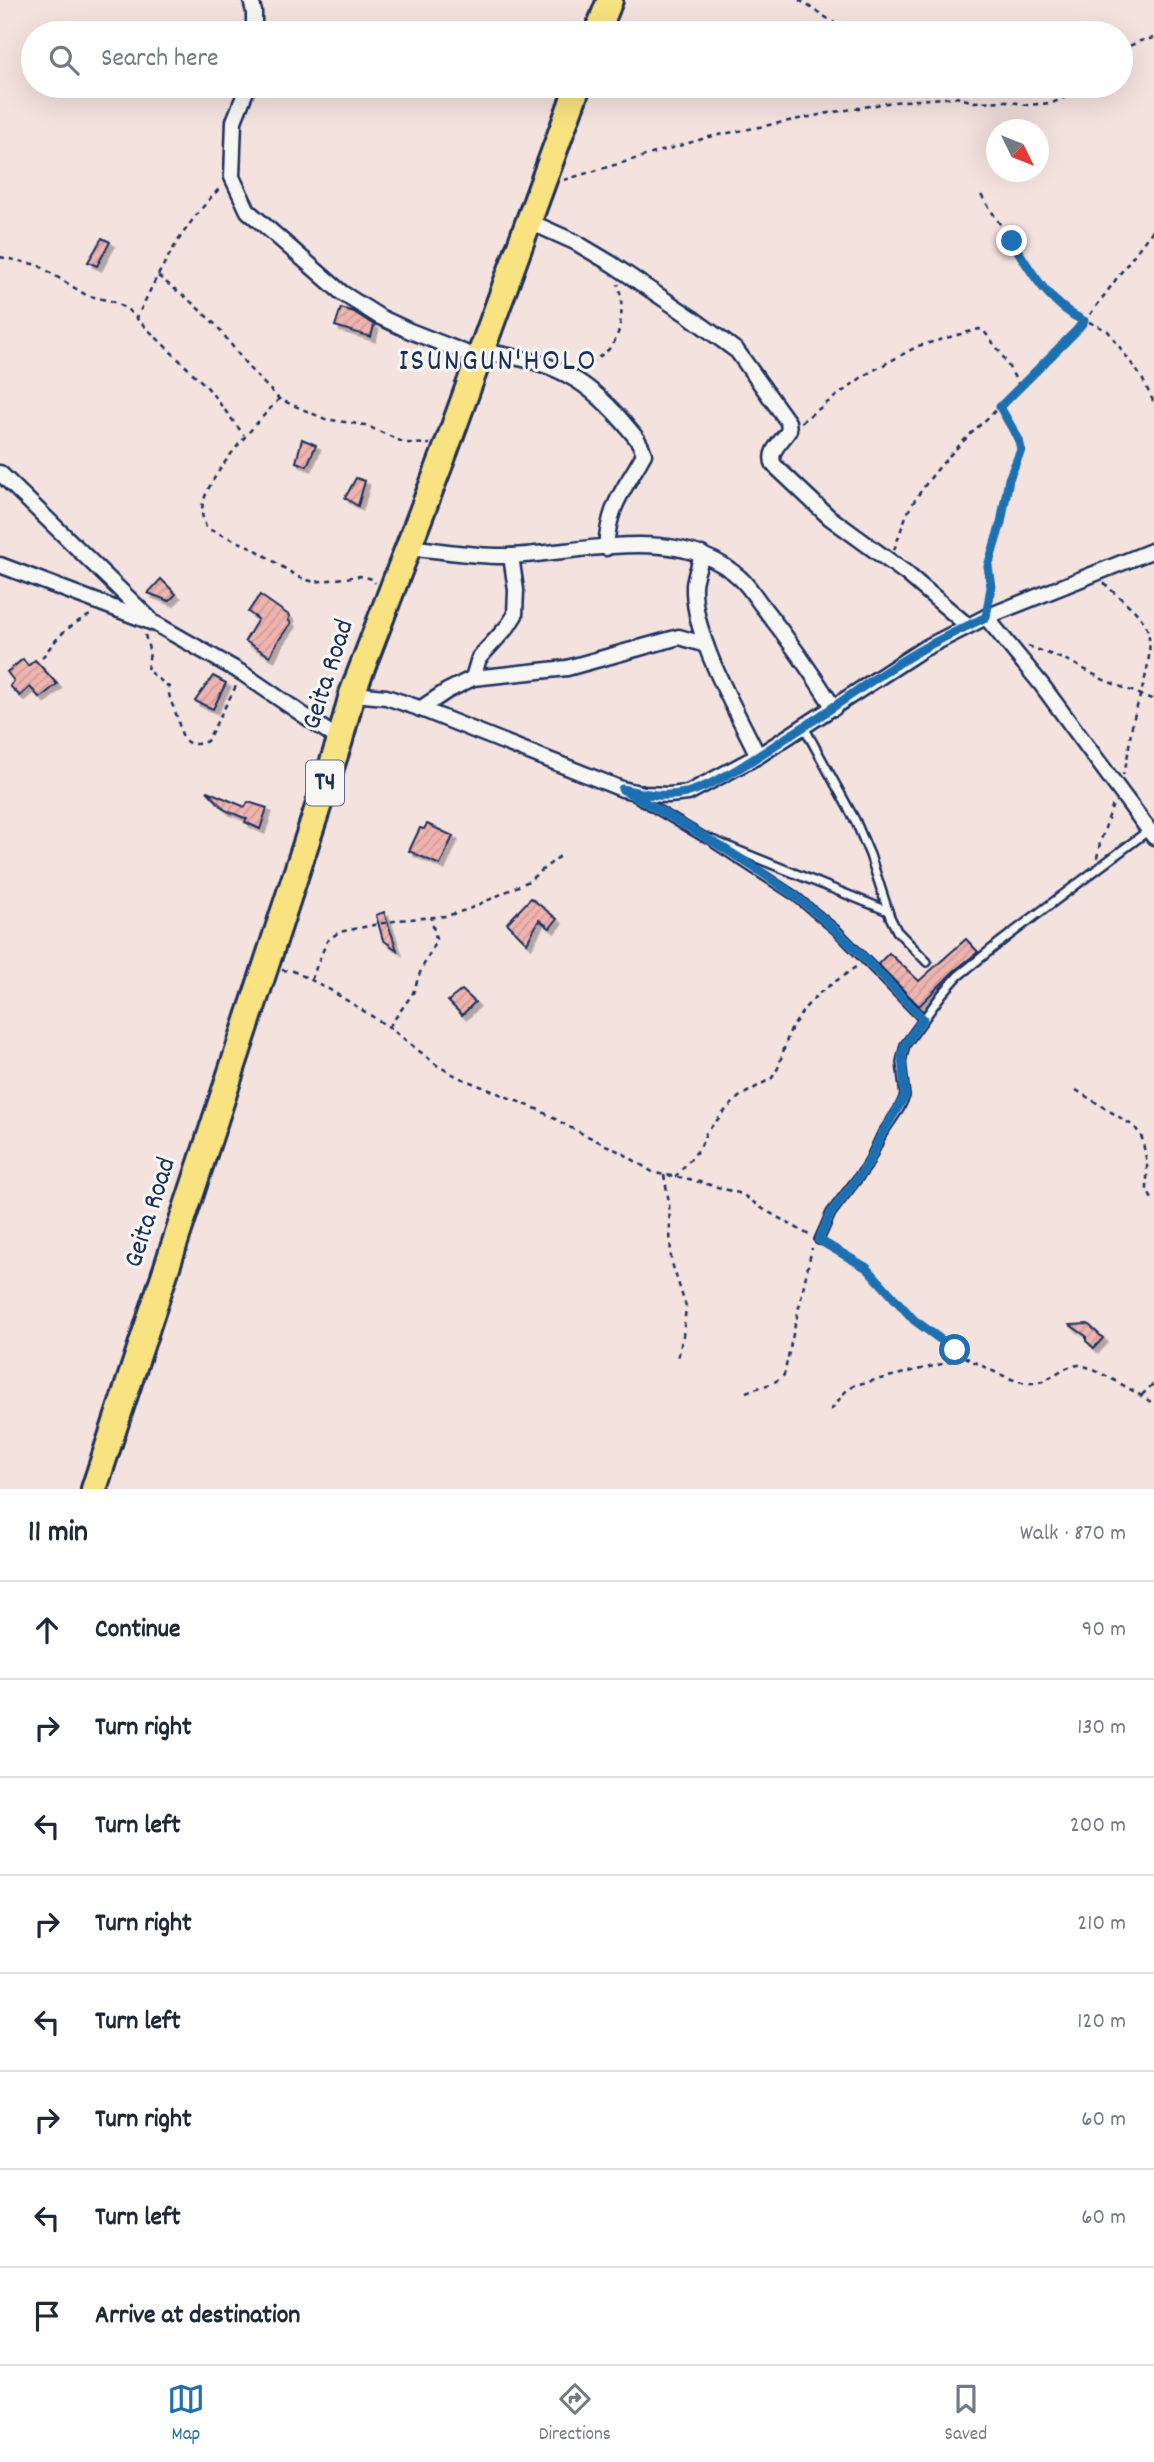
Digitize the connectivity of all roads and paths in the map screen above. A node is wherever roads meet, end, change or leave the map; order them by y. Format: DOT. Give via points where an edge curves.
graph roads {
  1 [pos="251,0"];
  2 [pos="610,0"];
  3 [pos="799,0"];
  4 [pos="254,21"];
  5 [pos="602,21"];
  6 [pos="831,21"];
  7 [pos="1154,38"];
  8 [pos="1133,44"];
  9 [pos="243,98"];
  10 [pos="574,98"];
  11 [pos="943,98"];
  12 [pos="960,98"];
  13 [pos="1063,98"];
  14 [pos="232,177"];
  15 [pos="540,188"];
  16 [pos="981,195"];
  17 [pos="528,221"];
  18 [pos="1154,229"];
  19 [pos="0,257"];
  20 [pos="612,264"];
  21 [pos="158,276"];
  22 [pos="136,320"];
  23 [pos="1084,321"];
  24 [pos="477,358"];
  25 [pos="576,378"];
  26 [pos="1021,388"];
  27 [pos="279,399"];
  28 [pos="1154,403"];
  29 [pos="1000,407"];
  30 [pos="789,430"];
  31 [pos="245,436"];
  32 [pos="444,454"];
  33 [pos="0,473"];
  34 [pos="406,547"];
  35 [pos="606,548"];
  36 [pos="1154,550"];
  37 [pos="702,554"];
  38 [pos="511,556"];
  39 [pos="890,562"];
  40 [pos="0,565"];
  41 [pos="1094,573"];
  42 [pos="387,601"];
  43 [pos="118,609"];
  44 [pos="986,617"];
  45 [pos="156,624"];
  46 [pos="968,626"];
  47 [pos="1005,639"];
  48 [pos="706,645"];
  49 [pos="42,658"];
  50 [pos="242,673"];
  51 [pos="473,678"];
  52 [pos="352,694"];
  53 [pos="1142,695"];
  54 [pos="1154,700"];
  55 [pos="834,708"];
  56 [pos="420,709"];
  57 [pos="804,727"];
  58 [pos="340,740"];
  59 [pos="758,756"];
  60 [pos="1118,788"];
  61 [pos="622,789"];
  62 [pos="1151,834"];
  63 [pos="702,835"];
  64 [pos="560,856"];
  65 [pos="1094,872"];
  66 [pos="888,911"];
  67 [pos="431,918"];
  68 [pos="865,960"];
  69 [pos="927,962"];
  70 [pos="263,967"];
  71 [pos="311,980"];
  72 [pos="923,1019"];
  73 [pos="389,1027"];
  74 [pos="1076,1090"];
  75 [pos="664,1175"];
  76 [pos="675,1177"];
  77 [pos="1154,1203"];
  78 [pos="819,1240"];
  79 [pos="965,1355"];
  80 [pos="678,1358"];
  81 [pos="1154,1383"];
  82 [pos="746,1392"];
  83 [pos="1142,1395"];
  84 [pos="1154,1404"];
  85 [pos="831,1410"];
  86 [pos="94,1489"];
  1 -- 4 [label="street"];
  2 -- 5 [label="highway"];
  3 -- 6 [label="path"];
  7 -- 8 [label="path"];
  9 -- 14 [label="street" via="234,121"];
  10 -- 15 [label="highway, Geita Road / T4"];
  11 -- 15 [label="path" via="893,102 709,137"];
  12 -- 13 [label="path" via="1027,105"];
  14 -- 21 [label="path" via="199,209"];
  14 -- 24 [label="street" via="247,211 342,293 400,327"];
  15 -- 17 [label="highway, Geita Road / T4"];
  16 -- 23 [label="path" via="1037,281 1062,309"];
  17 -- 20 [label="street"];
  17 -- 24 [label="highway, Geita Road / T4"];
  18 -- 23 [label="path"];
  19 -- 22 [label="path" via="38,265 86,295 127,309"];
  20 -- 25 [label="path" via="620,292 618,334 609,349"];
  20 -- 30 [label="street" via="737,351 785,416"];
  21 -- 22 [label="path"];
  21 -- 27 [label="path" via="217,326"];
  22 -- 31 [label="path" via="206,387"];
  23 -- 26 [label="path"];
  23 -- 28 [label="path" via="1108,331 1116,340"];
  24 -- 25 [label="street" via="528,359"];
  24 -- 32 [label="highway, Geita Road / T4"];
  25 -- 35 [label="street" via="611,408 638,439 644,454 612,510"];
  26 -- 29 [label="path"];
  26 -- 30 [label="path" via="1001,353 979,329 918,346 865,375"];
  27 -- 31 [label="path"];
  27 -- 32 [label="path" via="325,419 365,425 405,443 432,444"];
  29 -- 39 [label="path" via="930,481 908,512"];
  29 -- 44 [label="path" via="1021,450 1009,479 988,566 991,587"];
  30 -- 39 [label="street" via="771,454 774,465 829,517"];
  31 -- 42 [label="path" via="204,500 206,528 314,582 360,576 373,579"];
  32 -- 34 [label="highway, Geita Road / T4"];
  33 -- 45 [label="street"];
  34 -- 38 [label="street"];
  34 -- 42 [label="highway, Geita Road / T4"];
  35 -- 37 [label="street" via="669,546"];
  35 -- 38 [label="street"];
  36 -- 41 [label="street"];
  37 -- 48 [label="street" via="694,583"];
  37 -- 55 [label="street" via="740,578"];
  38 -- 51 [label="street" via="515,615 479,658"];
  39 -- 46 [label="street"];
  40 -- 43 [label="street"];
  41 -- 44 [label="street"];
  41 -- 53 [label="path" via="1148,630 1150,654"];
  42 -- 52 [label="highway, Geita Road / T4"];
  43 -- 45 [label="street"];
  43 -- 49 [label="path" via="67,627"];
  43 -- 50 [label="path" via="145,635 148,670 169,687 170,703 186,741 207,741"];
  44 -- 46 [label="street"];
  44 -- 47 [label="street"];
  45 -- 50 [label="street"];
  46 -- 55 [label="street" via="923,649"];
  47 -- 53 [label="path" via="1071,662"];
  47 -- 60 [label="street"];
  48 -- 51 [label="street" via="679,637 567,668"];
  48 -- 59 [label="street"];
  50 -- 58 [label="street"];
  51 -- 56 [label="street"];
  52 -- 56 [label="street" via="386,697"];
  52 -- 58 [label="highway, Geita Road / T4"];
  53 -- 54 [label="path"];
  53 -- 60 [label="path"];
  55 -- 57 [label="street"];
  56 -- 61 [label="street"];
  57 -- 59 [label="street"];
  57 -- 66 [label="lane" via="856,822"];
  58 -- 70 [label="highway, Geita Road / T4"];
  59 -- 61 [label="street" via="688,793 669,796"];
  60 -- 62 [label="street"];
  60 -- 65 [label="path"];
  61 -- 63 [label="lane"];
  62 -- 65 [label="lane"];
  63 -- 66 [label="lane"];
  63 -- 68 [label="lane" via="795,896"];
  64 -- 67 [label="path" via="540,873 496,897"];
  65 -- 72 [label="lane" via="958,976"];
  66 -- 69 [label="lane" via="897,931"];
  67 -- 71 [label="path" via="338,932 327,941"];
  67 -- 73 [label="path" via="436,939 414,993"];
  68 -- 72 [label="lane"];
  68 -- 76 [label="path" via="804,1009 789,1033 772,1078 725,1111"];
  70 -- 71 [label="path" via="293,971"];
  70 -- 86 [label="highway, Geita Road / T4"];
  71 -- 73 [label="path"];
  72 -- 78 [label="lane" via="902,1055 905,1096 867,1166 831,1213"];
  73 -- 75 [label="path" via="449,1073 539,1110"];
  74 -- 77 [label="path" via="1135,1127 1142,1138 1147,1190"];
  75 -- 76 [label="path"];
  75 -- 80 [label="path" via="671,1260 686,1307"];
  76 -- 78 [label="path" via="742,1194"];
  78 -- 79 [label="path" via="867,1268 914,1320"];
  78 -- 82 [label="path" via="809,1254 784,1376 776,1384"];
  79 -- 83 [label="path" via="1010,1379 1031,1384 1071,1367 1086,1366"];
  79 -- 85 [label="path" via="855,1385"];
  81 -- 83 [label="path"];
  83 -- 84 [label="path"];
}
